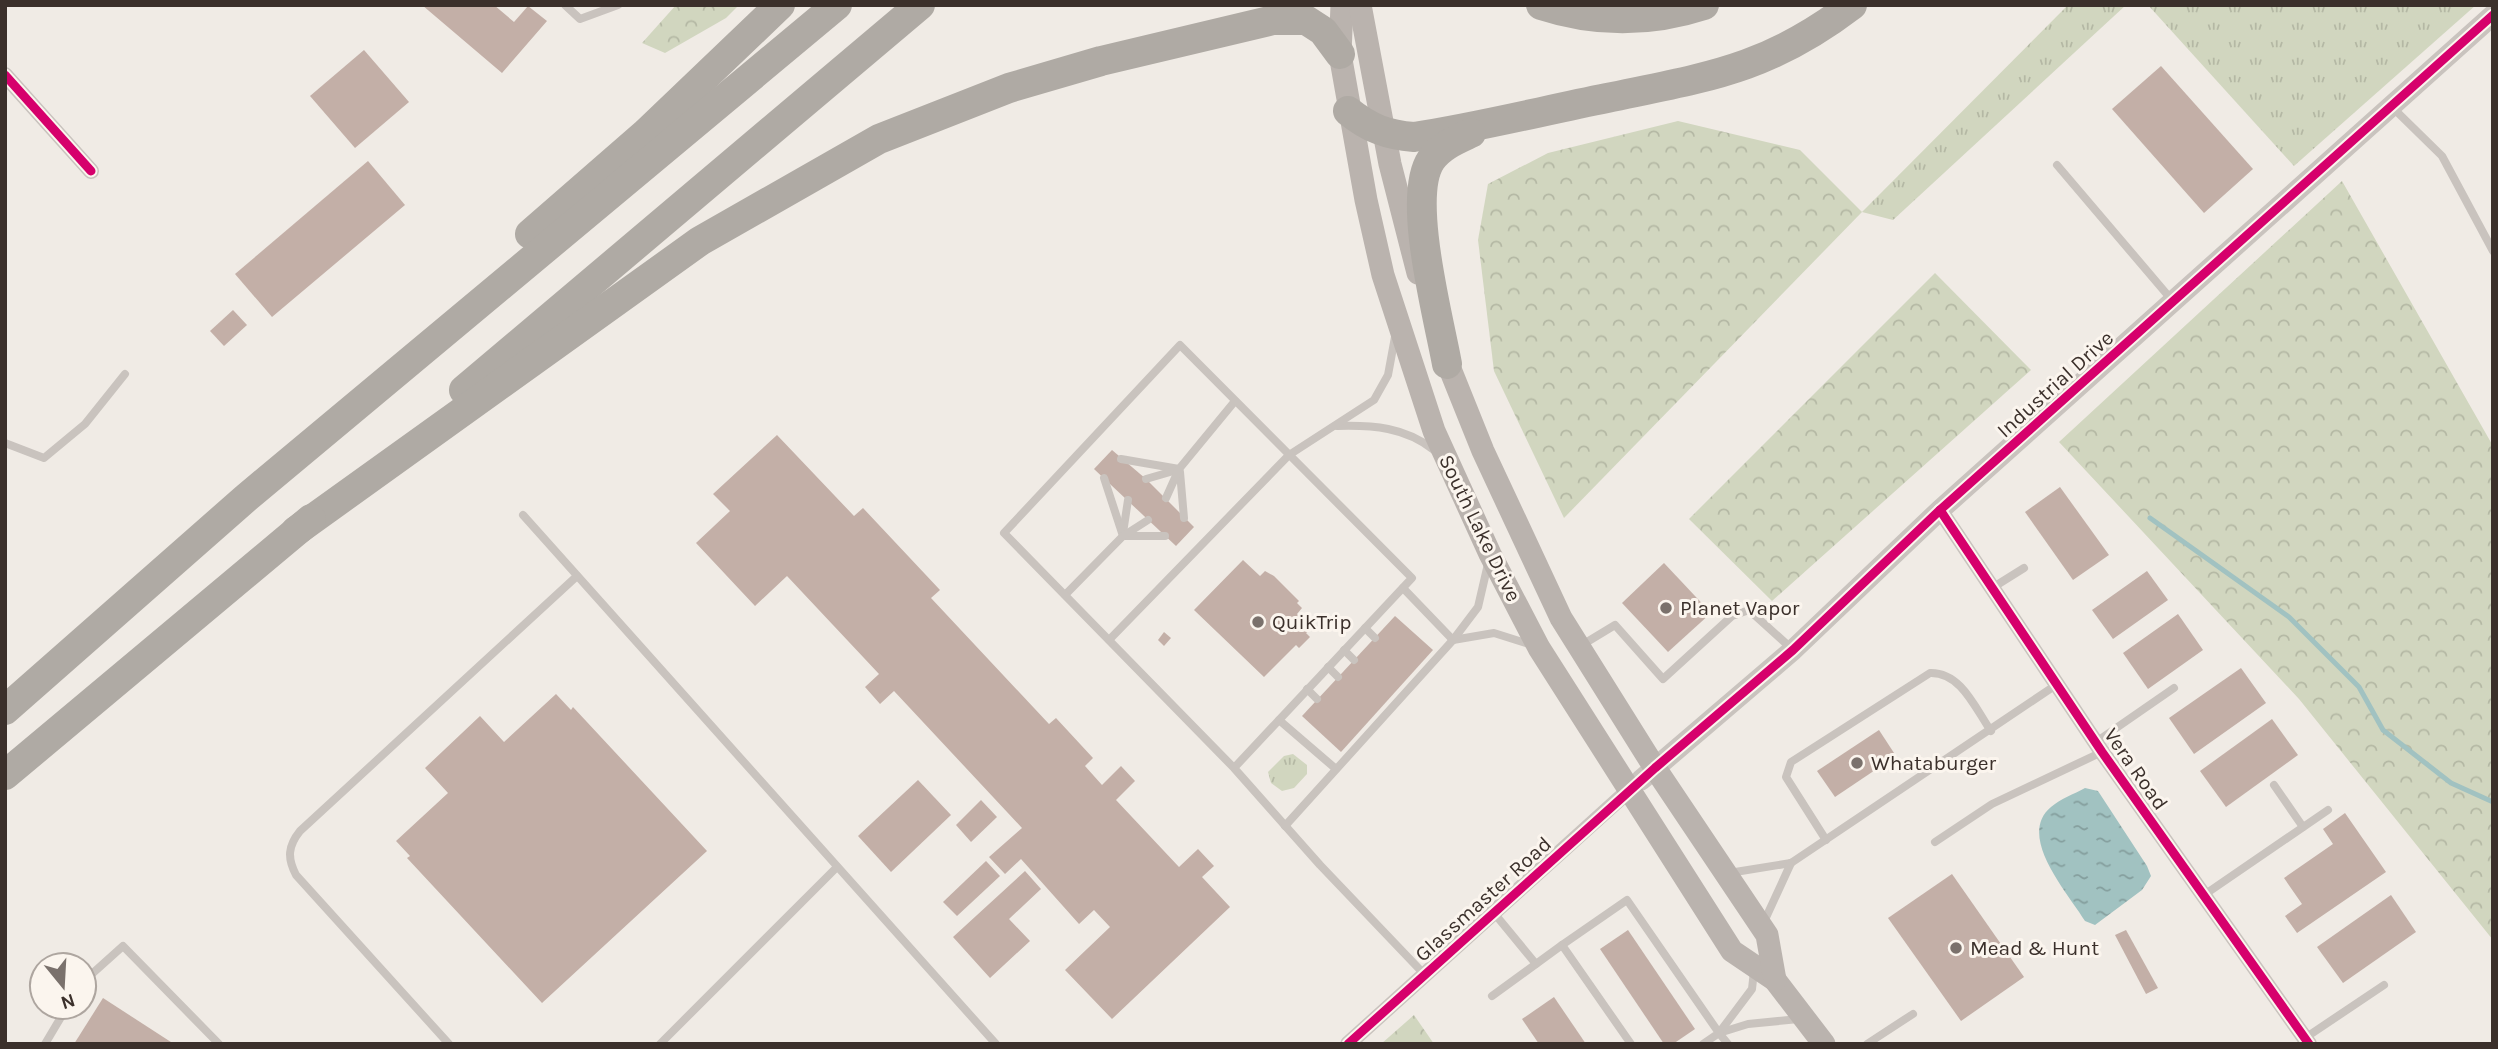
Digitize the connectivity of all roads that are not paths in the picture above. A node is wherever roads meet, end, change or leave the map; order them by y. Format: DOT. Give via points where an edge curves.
graph roads {
  1 [pos="565,5"];
  2 [pos="618,5"];
  3 [pos="780,5"];
  4 [pos="837,5"];
  5 [pos="920,5"];
  6 [pos="1342,5"];
  7 [pos="1360,5"];
  8 [pos="1541,5"];
  9 [pos="1704,5"];
  10 [pos="1852,5"];
  11 [pos="2493,16"];
  12 [pos="1340,54"];
  13 [pos="5,75"];
  14 [pos="2391,106"];
  15 [pos="1348,111"];
  16 [pos="1491,124"];
  17 [pos="1384,132"];
  18 [pos="2057,165"];
  19 [pos="91,171"];
  20 [pos="2493,251"];
  21 [pos="2173,302"];
  22 [pos="1397,321"];
  23 [pos="1447,364"];
  24 [pos="125,374"];
  25 [pos="1235,401"];
  26 [pos="1334,426"];
  27 [pos="5,443"];
  28 [pos="1289,455"];
  29 [pos="1121,459"];
  30 [pos="1448,462"];
  31 [pos="1180,469"];
  32 [pos="1104,478"];
  33 [pos="1146,479"];
  34 [pos="246,498"];
  35 [pos="1166,498"];
  36 [pos="1128,500"];
  37 [pos="1940,510"];
  38 [pos="523,515"];
  39 [pos="1184,518"];
  40 [pos="1148,520"];
  41 [pos="296,531"];
  42 [pos="1123,536"];
  43 [pos="1165,536"];
  44 [pos="1490,554"];
  45 [pos="2024,568"];
  46 [pos="577,576"];
  47 [pos="1403,588"];
  48 [pos="1992,588"];
  49 [pos="1065,595"];
  50 [pos="1365,628"];
  51 [pos="1375,638"];
  52 [pos="1454,639"];
  53 [pos="1109,640"];
  54 [pos="1579,647"];
  55 [pos="1539,648"];
  56 [pos="1344,650"];
  57 [pos="1793,650"];
  58 [pos="1354,660"];
  59 [pos="1328,667"];
  60 [pos="1338,677"];
  61 [pos="2059,683"];
  62 [pos="2174,688"];
  63 [pos="1307,689"];
  64 [pos="1317,699"];
  65 [pos="5,710"];
  66 [pos="1279,720"];
  67 [pos="1991,731"];
  68 [pos="2099,747"];
  69 [pos="1234,768"];
  70 [pos="1336,769"];
  71 [pos="5,775"];
  72 [pos="1642,779"];
  73 [pos="2274,785"];
  74 [pos="2328,810"];
  75 [pos="1285,826"];
  76 [pos="2303,827"];
  77 [pos="1826,840"];
  78 [pos="1935,842"];
  79 [pos="1791,863"];
  80 [pos="837,867"];
  81 [pos="1727,874"];
  82 [pos="2204,895"];
  83 [pos="1494,913"];
  84 [pos="1761,927"];
  85 [pos="1562,945"];
  86 [pos="1536,964"];
  87 [pos="98,968"];
  88 [pos="1755,968"];
  89 [pos="1425,975"];
  90 [pos="1775,980"];
  91 [pos="2384,985"];
  92 [pos="1492,996"];
  93 [pos="1913,1014"];
  94 [pos="1804,1018"];
  95 [pos="59,1021"];
  96 [pos="1719,1033"];
  97 [pos="2307,1041"];
  98 [pos="45,1044"];
  99 [pos="219,1044"];
  100 [pos="449,1044"];
  101 [pos="660,1044"];
  102 [pos="996,1044"];
  103 [pos="1348,1044"];
  104 [pos="1631,1044"];
  105 [pos="1703,1044"];
  106 [pos="1728,1044"];
  107 [pos="1824,1044"];
  108 [pos="1867,1044"];
  1 -- 2 [label="lane" via="580,19"];
  3 -- 34 [label="highway" via="737,50 578,189"];
  4 -- 34 [label="highway"];
  5 -- 41 [label="highway"];
  6 -- 12 [label="main road, South Lake Drive"];
  7 -- 17 [label="main road, South Lake Drive"];
  8 -- 9 [label="highway" via="1588,18 1624,20"];
  10 -- 16 [label="highway" via="1804,39 1739,69"];
  11 -- 14 [label="street, Industrial Drive"];
  12 -- 15 [label="main road, South Lake Drive"];
  12 -- 41 [label="highway" via="1323,31 1306,20 1273,20 1009,88 879,139 700,241"];
  13 -- 19 [label="street"];
  14 -- 20 [label="lane" via="2442,156"];
  14 -- 21 [label="street, Industrial Drive"];
  15 -- 17 [label="highway"];
  15 -- 22 [label="main road, South Lake Drive"];
  16 -- 17 [label="highway" via="1414,136"];
  16 -- 23 [label="highway" via="1440,150 1424,173 1421,189"];
  17 -- 23 [label="main road, South Lake Drive" via="1412,256"];
  18 -- 21 [label="lane"];
  21 -- 37 [label="street, Industrial Drive"];
  22 -- 26 [label="lane" via="1382,390 1366,407"];
  22 -- 30 [label="main road, South Lake Drive"];
  23 -- 54 [label="main road, South Lake Drive" via="1527,551"];
  24 -- 27 [label="lane" via="85,424 44,458"];
  25 -- 28 [label="lane"];
  25 -- 31 [label="lane"];
  25 -- 49 [label="lane" via="1180,345 1004,533"];
  26 -- 28 [label="lane"];
  26 -- 30 [label="lane" via="1398,430 1432,447"];
  28 -- 47 [label="lane" via="1412,578"];
  28 -- 53 [label="lane"];
  29 -- 31 [label="lane"];
  30 -- 44 [label="main road, South Lake Drive"];
  31 -- 33 [label="lane"];
  31 -- 35 [label="lane"];
  31 -- 39 [label="lane"];
  32 -- 42 [label="lane"];
  34 -- 65 [label="highway"];
  36 -- 42 [label="lane"];
  37 -- 48 [label="street, Vera Road"];
  37 -- 57 [label="street, Industrial Drive"];
  38 -- 46 [label="lane"];
  40 -- 42 [label="lane"];
  41 -- 71 [label="highway"];
  42 -- 43 [label="lane"];
  42 -- 49 [label="lane"];
  44 -- 52 [label="lane" via="1483,596"];
  44 -- 55 [label="main road, South Lake Drive"];
  45 -- 48 [label="lane"];
  46 -- 80 [label="lane"];
  46 -- 100 [label="lane" via="292,840 290,863 296,875"];
  47 -- 50 [label="lane"];
  47 -- 52 [label="lane"];
  48 -- 61 [label="street, Vera Road"];
  49 -- 53 [label="lane"];
  50 -- 51 [label="lane"];
  50 -- 56 [label="lane"];
  52 -- 55 [label="lane" via="1494,633"];
  52 -- 70 [label="lane" via="1378,716"];
  53 -- 69 [label="lane"];
  54 -- 57 [label="lane" via="1615,625 1663,679 1732,616 1749,610"];
  54 -- 72 [label="main road, South Lake Drive"];
  55 -- 72 [label="main road, South Lake Drive" via="1598,745"];
  56 -- 58 [label="lane"];
  56 -- 59 [label="lane"];
  57 -- 72 [label="street, Industrial Drive"];
  59 -- 60 [label="lane"];
  59 -- 63 [label="lane"];
  61 -- 67 [label="lane"];
  61 -- 68 [label="street, Vera Road"];
  62 -- 68 [label="lane"];
  63 -- 64 [label="lane"];
  63 -- 66 [label="lane"];
  66 -- 69 [label="lane"];
  66 -- 70 [label="lane"];
  67 -- 77 [label="lane"];
  67 -- 77 [label="lane" via="1959,684 1941,673 1930,673 1791,762 1786,777"];
  68 -- 78 [label="lane" via="1992,804"];
  68 -- 82 [label="street, Vera Road"];
  69 -- 75 [label="lane"];
  70 -- 75 [label="lane"];
  72 -- 81 [label="main road, South Lake Drive"];
  72 -- 83 [label="street, Glassmaster Road"];
  72 -- 88 [label="main road, South Lake Drive" via="1732,951"];
  73 -- 76 [label="lane"];
  74 -- 76 [label="lane"];
  75 -- 89 [label="lane"];
  76 -- 82 [label="lane"];
  77 -- 79 [label="lane"];
  79 -- 81 [label="lane"];
  79 -- 84 [label="lane"];
  80 -- 101 [label="lane"];
  80 -- 102 [label="lane"];
  81 -- 84 [label="main road, South Lake Drive"];
  82 -- 97 [label="street, Vera Road"];
  83 -- 86 [label="lane"];
  83 -- 89 [label="street, Glassmaster Road"];
  84 -- 90 [label="main road, South Lake Drive" via="1767,935"];
  85 -- 86 [label="lane"];
  85 -- 96 [label="lane" via="1627,900"];
  85 -- 104 [label="lane"];
  86 -- 92 [label="lane"];
  87 -- 99 [label="lane" via="123,946"];
  88 -- 90 [label="main road, South Lake Drive"];
  88 -- 96 [label="lane" via="1752,989"];
  89 -- 103 [label="street, Glassmaster Road"];
  90 -- 94 [label="main road, South Lake Drive"];
  91 -- 97 [label="lane"];
  93 -- 108 [label="lane"];
  94 -- 96 [label="lane" via="1748,1024"];
  94 -- 107 [label="main road, South Lake Drive"];
  95 -- 98 [label="lane"];
  96 -- 105 [label="lane"];
  96 -- 106 [label="lane"];
}
